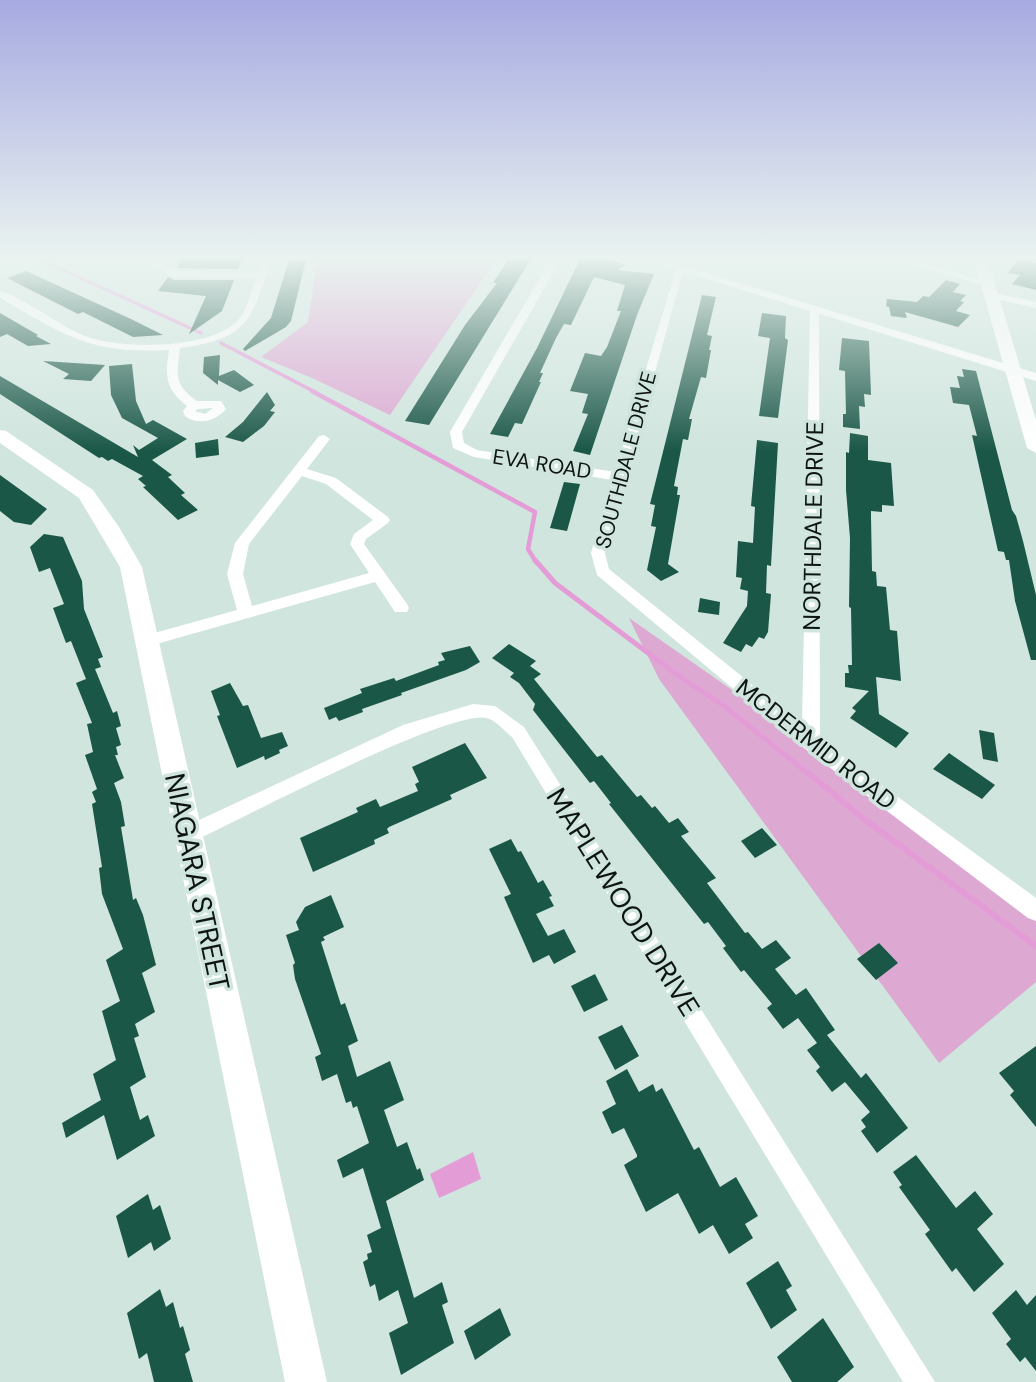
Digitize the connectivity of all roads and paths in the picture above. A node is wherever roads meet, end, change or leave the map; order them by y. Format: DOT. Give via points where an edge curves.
graph roads {
  1 [pos="50,321"];
  2 [pos="242,321"];
  3 [pos="520,321"];
  4 [pos="665,321"];
  5 [pos="815,321"];
  6 [pos="853,321"];
  7 [pos="998,321"];
  8 [pos="175,347"];
  9 [pos="1011,369"];
  10 [pos="1036,377"];
  11 [pos="1028,394"];
  12 [pos="194,405"];
  13 [pos="0,435"];
  14 [pos="324,439"];
  15 [pos="1036,448"];
  16 [pos="299,471"];
  17 [pos="618,477"];
  18 [pos="602,571"];
  19 [pos="379,576"];
  20 [pos="401,608"];
  21 [pos="246,614"];
  22 [pos="146,641"];
  23 [pos="811,743"];
  24 [pos="187,835"];
  25 [pos="1036,911"];
  26 [pos="306,1382"];
  27 [pos="920,1382"];
  1 -- 8 [label="street" via="89,342 108,346"];
  2 -- 8 [label="street" via="206,341"];
  3 -- 17 [label="street, EVA ROAD" via="456,432 458,445 474,453"];
  4 -- 17 [label="street, SOUTHDALE DRIVE"];
  5 -- 23 [label="street, NORTHDALE DRIVE"];
  6 -- 9 [label="street"];
  7 -- 9 [label="main road"];
  8 -- 12 [label="street" via="171,380 175,393"];
  9 -- 10 [label="street"];
  9 -- 11 [label="main road"];
  11 -- 15 [label="main road"];
  13 -- 22 [label="main road, NIAGARA STREET" via="77,487 94,505 131,567"];
  14 -- 16 [label="street"];
  16 -- 19 [label="street" via="331,481 383,520 359,537 357,544"];
  16 -- 21 [label="street" via="242,543 234,574"];
  17 -- 18 [label="street, SOUTHDALE DRIVE" via="598,553"];
  18 -- 23 [label="street, MCDERMID ROAD"];
  19 -- 20 [label="street"];
  19 -- 21 [label="street"];
  21 -- 22 [label="street"];
  22 -- 24 [label="main road, NIAGARA STREET"];
  23 -- 25 [label="street, MCDERMID ROAD"];
  24 -- 26 [label="main road, NIAGARA STREET"];
  24 -- 27 [label="street, MAPLEWOOD DRIVE" via="409,730 473,710 502,718 518,732"];
}
